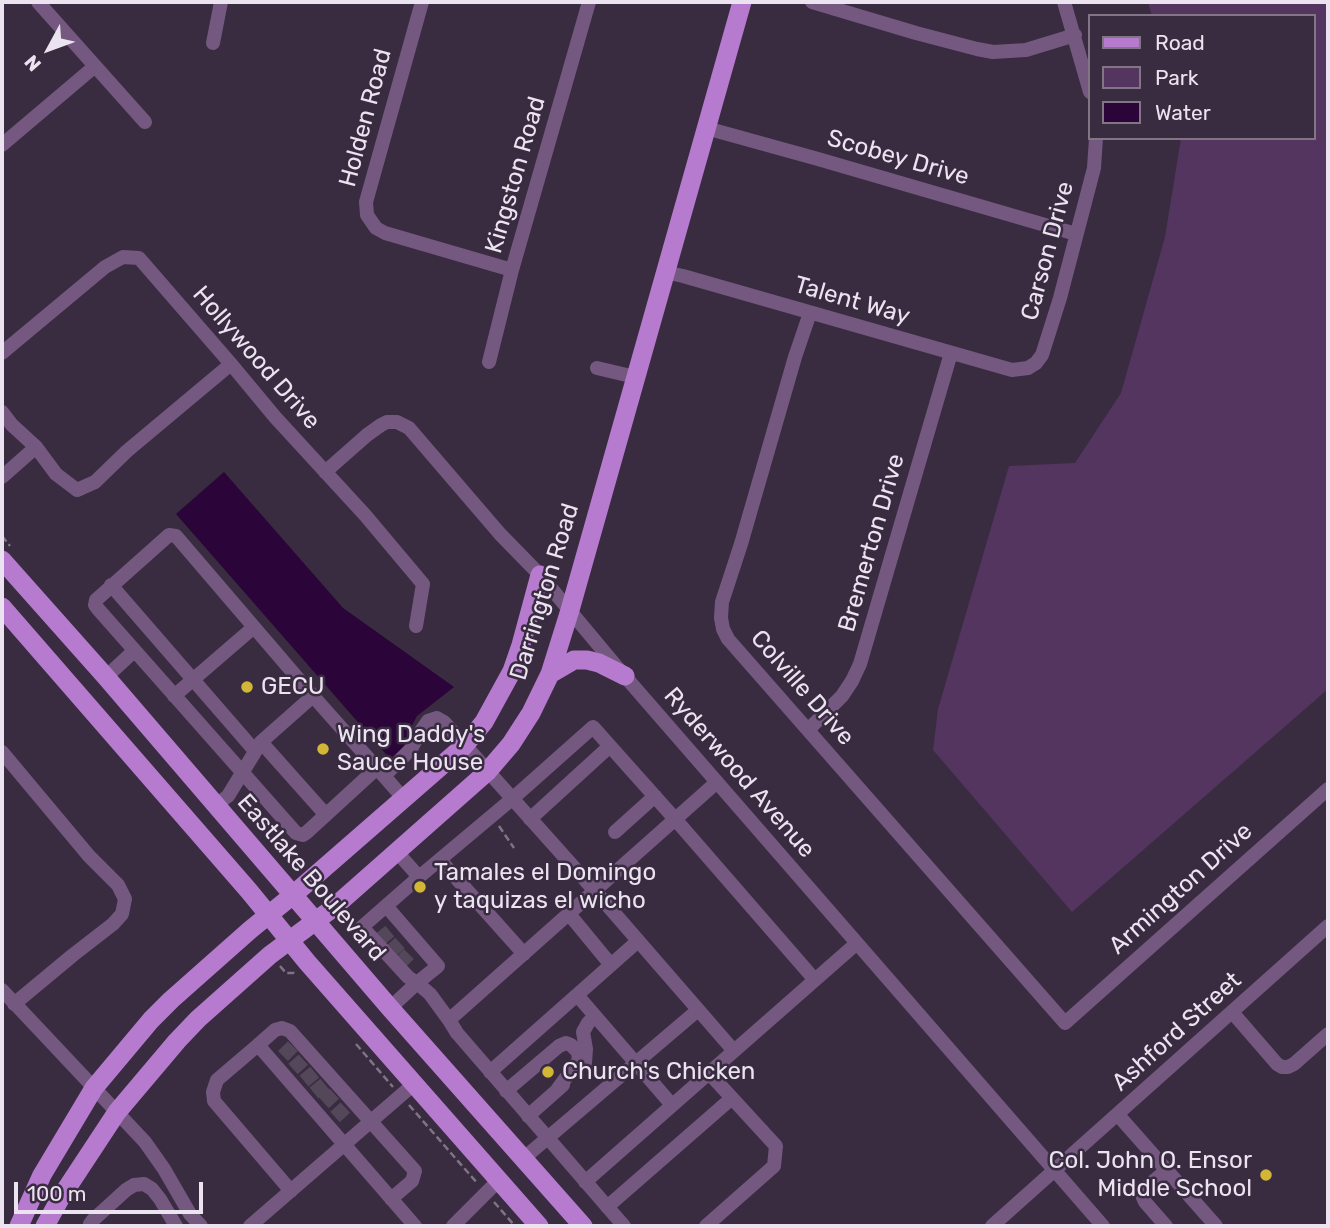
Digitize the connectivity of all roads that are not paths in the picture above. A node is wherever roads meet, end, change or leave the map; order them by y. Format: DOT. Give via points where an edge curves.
graph roads {
  1 [pos="38,2"];
  2 [pos="221,2"];
  3 [pos="422,2"];
  4 [pos="589,2"];
  5 [pos="742,2"];
  6 [pos="812,2"];
  7 [pos="1064,2"];
  8 [pos="1075,35"];
  9 [pos="213,43"];
  10 [pos="94,67"];
  11 [pos="1088,84"];
  12 [pos="145,122"];
  13 [pos="706,128"];
  14 [pos="1096,140"];
  15 [pos="2,145"];
  16 [pos="1076,234"];
  17 [pos="512,270"];
  18 [pos="665,272"];
  19 [pos="810,313"];
  20 [pos="2,353"];
  21 [pos="951,353"];
  22 [pos="489,362"];
  23 [pos="231,364"];
  24 [pos="597,368"];
  25 [pos="1028,368"];
  26 [pos="635,377"];
  27 [pos="2,412"];
  28 [pos="36,447"];
  29 [pos="325,472"];
  30 [pos="2,477"];
  31 [pos="2,560"];
  32 [pos="540,575"];
  33 [pos="111,585"];
  34 [pos="2,607"];
  35 [pos="570,610"];
  36 [pos="416,626"];
  37 [pos="254,627"];
  38 [pos="134,651"];
  39 [pos="550,674"];
  40 [pos="625,676"];
  41 [pos="106,677"];
  42 [pos="193,680"];
  43 [pos="174,696"];
  44 [pos="313,696"];
  45 [pos="83,699"];
  46 [pos="808,730"];
  47 [pos="258,746"];
  48 [pos="464,746"];
  49 [pos="610,746"];
  50 [pos="2,752"];
  51 [pos="381,772"];
  52 [pos="487,772"];
  53 [pos="242,773"];
  54 [pos="717,782"];
  55 [pos="1328,789"];
  56 [pos="655,796"];
  57 [pos="404,799"];
  58 [pos="512,799"];
  59 [pos="216,805"];
  60 [pos="326,815"];
  61 [pos="530,819"];
  62 [pos="675,819"];
  63 [pos="615,832"];
  64 [pos="397,852"];
  65 [pos="440,860"];
  66 [pos="419,877"];
  67 [pos="595,891"];
  68 [pos="293,895"];
  69 [pos="387,907"];
  70 [pos="569,914"];
  71 [pos="269,915"];
  72 [pos="316,921"];
  73 [pos="1328,926"];
  74 [pos="386,934"];
  75 [pos="290,940"];
  76 [pos="638,941"];
  77 [pos="857,943"];
  78 [pos="401,952"];
  79 [pos="524,954"];
  80 [pos="611,965"];
  81 [pos="815,980"];
  82 [pos="417,984"];
  83 [pos="2,990"];
  84 [pos="577,995"];
  85 [pos="14,1004"];
  86 [pos="390,1008"];
  87 [pos="698,1010"];
  88 [pos="1232,1012"];
  89 [pos="595,1016"];
  90 [pos="449,1020"];
  91 [pos="1065,1023"];
  92 [pos="1328,1034"];
  93 [pos="258,1045"];
  94 [pos="734,1051"];
  95 [pos="636,1063"];
  96 [pos="298,1064"];
  97 [pos="490,1072"];
  98 [pos="709,1073"];
  99 [pos="414,1084"];
  100 [pos="94,1088"];
  101 [pos="557,1090"];
  102 [pos="506,1091"];
  103 [pos="324,1094"];
  104 [pos="732,1098"];
  105 [pos="672,1105"];
  106 [pos="117,1112"];
  107 [pos="340,1112"];
  108 [pos="1118,1115"];
  109 [pos="528,1116"];
  110 [pos="371,1121"];
  111 [pos="547,1139"];
  112 [pos="345,1144"];
  113 [pos="524,1158"];
  114 [pos="1167,1170"];
  115 [pos="1055,1171"];
  116 [pos="499,1180"];
  117 [pos="585,1182"];
  118 [pos="291,1191"];
  119 [pos="391,1199"];
  120 [pos="607,1207"];
  121 [pos="1011,1219"];
  122 [pos="192,1223"];
  123 [pos="19,1226"];
  124 [pos="45,1226"];
  125 [pos="91,1226"];
  126 [pos="176,1226"];
  127 [pos="250,1226"];
  128 [pos="415,1226"];
  129 [pos="455,1226"];
  130 [pos="539,1226"];
  131 [pos="583,1226"];
  132 [pos="624,1226"];
  133 [pos="706,1226"];
  134 [pos="992,1226"];
  135 [pos="1103,1226"];
  136 [pos="1166,1226"];
  137 [pos="1216,1226"];
  1 -- 10 [label="street"];
  2 -- 9 [label="street"];
  3 -- 17 [label="street, Holden Road" via="366,202 368,215 385,233"];
  4 -- 17 [label="street, Kingston Road"];
  5 -- 13 [label="main road, Darrington Road"];
  6 -- 8 [label="street" via="993,52 1026,50"];
  7 -- 8 [label="street"];
  8 -- 11 [label="street"];
  10 -- 12 [label="street"];
  10 -- 15 [label="street"];
  13 -- 16 [label="street, Scobey Drive"];
  13 -- 18 [label="main road, Darrington Road"];
  14 -- 16 [label="street, Carson Drive" via="1094,168"];
  16 -- 25 [label="street, Carson Drive" via="1042,355"];
  17 -- 22 [label="street, Kingston Road"];
  18 -- 19 [label="street, Talent Way"];
  18 -- 26 [label="main road, Darrington Road"];
  19 -- 21 [label="street, Talent Way"];
  19 -- 46 [label="street, Colville Drive" via="720,611 728,639"];
  20 -- 23 [label="street, Hollywood Drive" via="123,257 139,258"];
  21 -- 25 [label="street, Talent Way" via="1012,370"];
  21 -- 46 [label="street, Bremerton Drive" via="860,664 842,696"];
  23 -- 28 [label="street" via="95,482 77,490 56,474"];
  23 -- 29 [label="street, Hollywood Drive"];
  24 -- 26 [label="street"];
  26 -- 35 [label="main road, Darrington Road"];
  27 -- 28 [label="street"];
  28 -- 30 [label="street"];
  29 -- 32 [label="street, Ryderwood Avenue" via="381,425 402,423"];
  29 -- 36 [label="street, Hollywood Drive" via="423,584"];
  31 -- 41 [label="main road, Eastlake Boulevard"];
  32 -- 35 [label="street, Ryderwood Avenue"];
  32 -- 48 [label="main road, Darrington Road" via="512,671 484,722"];
  33 -- 37 [label="street" via="169,536 176,536"];
  33 -- 38 [label="street" via="95,605"];
  33 -- 42 [label="street"];
  34 -- 45 [label="main road"];
  35 -- 39 [label="main road, Darrington Road"];
  35 -- 40 [label="street, Ryderwood Avenue"];
  37 -- 42 [label="street"];
  37 -- 44 [label="street"];
  38 -- 41 [label="street"];
  38 -- 43 [label="street"];
  39 -- 40 [label="main road" via="574,660 587,660"];
  39 -- 52 [label="main road, Darrington Road" via="531,713"];
  40 -- 54 [label="street, Ryderwood Avenue"];
  41 -- 45 [label="main road"];
  41 -- 59 [label="main road, Eastlake Boulevard"];
  42 -- 43 [label="street"];
  42 -- 47 [label="street"];
  43 -- 53 [label="street"];
  44 -- 47 [label="street"];
  44 -- 51 [label="street"];
  45 -- 71 [label="main road"];
  46 -- 91 [label="street, Colville Drive"];
  47 -- 53 [label="street"];
  47 -- 60 [label="street"];
  48 -- 51 [label="street" via="444,722 433,718 411,749"];
  48 -- 52 [label="street"];
  48 -- 57 [label="main road, Darrington Road"];
  49 -- 56 [label="street"];
  49 -- 58 [label="street" via="593,727"];
  49 -- 61 [label="street"];
  50 -- 85 [label="street" via="118,885 125,899 122,914 113,925"];
  51 -- 57 [label="street"];
  51 -- 60 [label="street"];
  52 -- 58 [label="street"];
  52 -- 64 [label="main road, Darrington Road"];
  53 -- 59 [label="street" via="228,796"];
  53 -- 60 [label="street" via="299,835"];
  54 -- 62 [label="street"];
  54 -- 77 [label="street, Ryderwood Avenue"];
  55 -- 91 [label="street, Armington Drive"];
  56 -- 62 [label="street"];
  56 -- 63 [label="street"];
  57 -- 68 [label="main road, Darrington Road"];
  58 -- 61 [label="street"];
  58 -- 65 [label="street"];
  59 -- 68 [label="main road, Eastlake Boulevard"];
  61 -- 67 [label="street"];
  62 -- 67 [label="street"];
  62 -- 81 [label="street"];
  64 -- 66 [label="street"];
  64 -- 72 [label="main road, Darrington Road"];
  65 -- 66 [label="street"];
  65 -- 79 [label="street"];
  66 -- 69 [label="street"];
  67 -- 70 [label="street"];
  67 -- 76 [label="street"];
  68 -- 71 [label="main road, Darrington Road"];
  68 -- 72 [label="main road, Eastlake Boulevard"];
  69 -- 74 [label="street"];
  69 -- 74 [label="street" via="362,927"];
  70 -- 79 [label="street"];
  70 -- 80 [label="street"];
  71 -- 75 [label="main road"];
  71 -- 100 [label="main road, Darrington Road" via="171,1000"];
  72 -- 75 [label="main road, Darrington Road"];
  72 -- 86 [label="main road, Eastlake Boulevard"];
  73 -- 88 [label="street, Ashford Street"];
  74 -- 78 [label="street"];
  74 -- 78 [label="street"];
  75 -- 99 [label="main road"];
  75 -- 106 [label="main road, Darrington Road" via="198,1019"];
  76 -- 80 [label="street"];
  76 -- 87 [label="street"];
  77 -- 81 [label="street"];
  77 -- 115 [label="street, Ryderwood Avenue"];
  78 -- 82 [label="street" via="408,977"];
  78 -- 82 [label="street" via="438,967"];
  79 -- 90 [label="street"];
  80 -- 84 [label="street"];
  81 -- 94 [label="street"];
  82 -- 86 [label="street"];
  82 -- 90 [label="street"];
  83 -- 85 [label="street"];
  84 -- 89 [label="street"];
  84 -- 97 [label="street"];
  85 -- 100 [label="street"];
  86 -- 113 [label="main road, Eastlake Boulevard"];
  87 -- 94 [label="street"];
  87 -- 95 [label="street"];
  88 -- 92 [label="street" via="1282,1067 1294,1064"];
  88 -- 108 [label="street, Ashford Street"];
  89 -- 95 [label="street"];
  89 -- 101 [label="street" via="583,1032 586,1060 582,1069"];
  90 -- 97 [label="street"];
  93 -- 96 [label="street" via="278,1060"];
  93 -- 96 [label="street" via="275,1030 290,1031"];
  93 -- 118 [label="street" via="217,1080 214,1101"];
  94 -- 98 [label="street"];
  95 -- 105 [label="street"];
  95 -- 111 [label="street"];
  96 -- 103 [label="street" via="300,1085"];
  96 -- 103 [label="street" via="319,1069"];
  97 -- 102 [label="street"];
  98 -- 104 [label="street"];
  98 -- 105 [label="street"];
  99 -- 110 [label="street"];
  99 -- 116 [label="main road"];
  100 -- 106 [label="street"];
  100 -- 123 [label="main road, Darrington Road" via="42,1175"];
  101 -- 102 [label="street" via="579,1060 578,1052 566,1043"];
  101 -- 109 [label="street"];
  102 -- 109 [label="street"];
  103 -- 107 [label="street"];
  103 -- 107 [label="street"];
  104 -- 120 [label="street"];
  104 -- 133 [label="street" via="776,1146 774,1166"];
  105 -- 117 [label="street"];
  106 -- 122 [label="street" via="164,1169"];
  106 -- 124 [label="main road, Darrington Road"];
  107 -- 110 [label="street"];
  107 -- 112 [label="street"];
  108 -- 114 [label="street"];
  108 -- 115 [label="street, Ashford Street"];
  109 -- 111 [label="street"];
  110 -- 112 [label="street"];
  110 -- 119 [label="street" via="415,1171 412,1181"];
  111 -- 113 [label="street"];
  111 -- 117 [label="street"];
  112 -- 118 [label="street"];
  112 -- 119 [label="street"];
  113 -- 116 [label="main road"];
  113 -- 131 [label="main road, Eastlake Boulevard"];
  114 -- 136 [label="street" via="1141,1193"];
  114 -- 137 [label="street"];
  115 -- 121 [label="street, Ashford Street"];
  115 -- 135 [label="street, Ryderwood Avenue"];
  116 -- 129 [label="street"];
  116 -- 130 [label="main road"];
  117 -- 120 [label="street"];
  118 -- 127 [label="street"];
  119 -- 128 [label="street"];
  120 -- 132 [label="street"];
  121 -- 134 [label="street, Ashford Street"];
  125 -- 126 [label="street" via="126,1191 144,1184 160,1199"];
}
